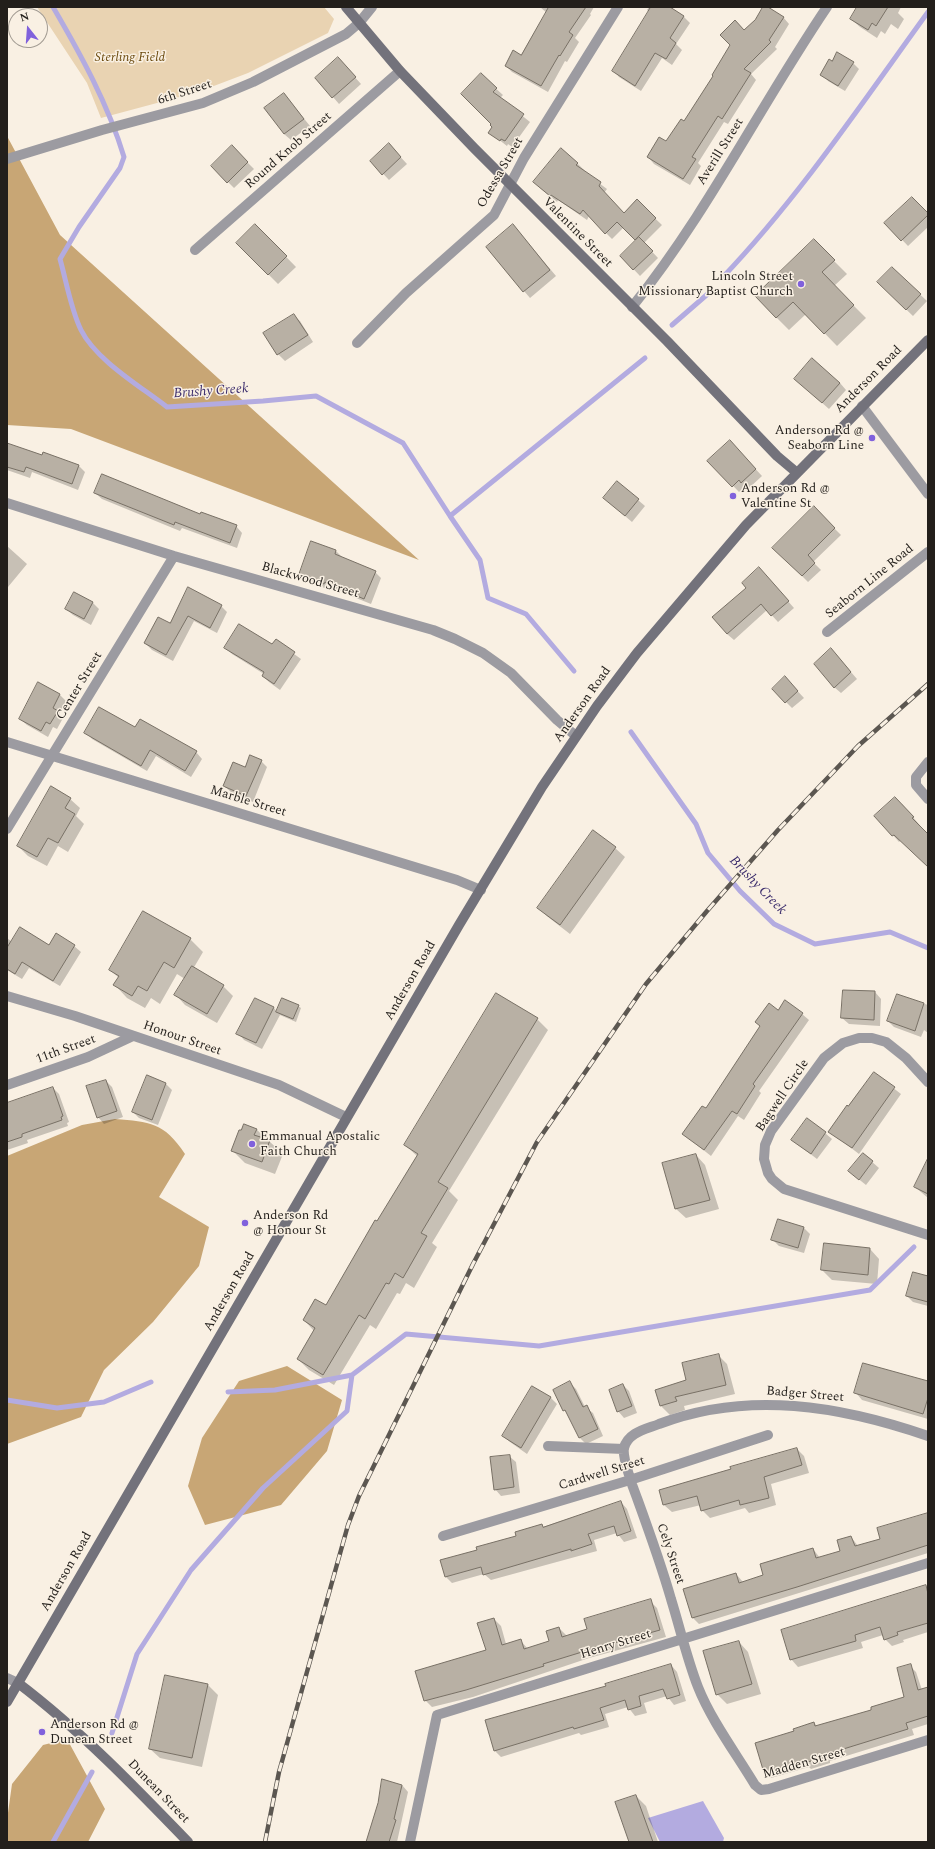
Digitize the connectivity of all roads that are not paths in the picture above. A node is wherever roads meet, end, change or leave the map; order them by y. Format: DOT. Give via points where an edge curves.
graph roads {
  1 [pos="346,7"];
  2 [pos="372,7"];
  3 [pos="618,7"];
  4 [pos="827,7"];
  5 [pos="359,23"];
  6 [pos="400,71"];
  7 [pos="7,159"];
  8 [pos="510,185"];
  9 [pos="195,250"];
  10 [pos="632,307"];
  11 [pos="928,340"];
  12 [pos="357,343"];
  13 [pos="862,406"];
  14 [pos="796,472"];
  15 [pos="928,494"];
  16 [pos="7,503"];
  17 [pos="928,552"];
  18 [pos="174,556"];
  19 [pos="827,632"];
  20 [pos="576,736"];
  21 [pos="7,742"];
  22 [pos="52,755"];
  23 [pos="928,762"];
  24 [pos="926,797"];
  25 [pos="7,830"];
  26 [pos="481,890"];
  27 [pos="7,996"];
  28 [pos="133,1036"];
  29 [pos="928,1082"];
  30 [pos="7,1085"];
  31 [pos="346,1117"];
  32 [pos="928,1235"];
  33 [pos="768,1434"];
  34 [pos="928,1436"];
  35 [pos="548,1446"];
  36 [pos="624,1449"];
  37 [pos="630,1480"];
  38 [pos="443,1536"];
  39 [pos="928,1562"];
  40 [pos="683,1638"];
  41 [pos="7,1678"];
  42 [pos="18,1683"];
  43 [pos="7,1702"];
  44 [pos="928,1740"];
  45 [pos="188,1842"];
  46 [pos="410,1842"];
  1 -- 5 [label="main road, Valentine Street"];
  2 -- 5 [label="street, 6th Street"];
  3 -- 8 [label="street, Odessa Street" via="524,158"];
  4 -- 10 [label="street, Averill Street" via="659,274"];
  5 -- 6 [label="main road, Valentine Street"];
  5 -- 7 [label="street, 6th Street" via="346,34 253,82 203,103"];
  6 -- 8 [label="main road, Valentine Street"];
  6 -- 9 [label="street, Round Knob Street"];
  8 -- 10 [label="main road, Valentine Street"];
  8 -- 12 [label="street, Odessa Street" via="494,215 406,293"];
  10 -- 14 [label="main road, Valentine Street" via="777,456"];
  11 -- 13 [label="main road, Anderson Road"];
  13 -- 14 [label="main road, Anderson Road"];
  13 -- 15 [label="street"];
  14 -- 20 [label="main road, Anderson Road" via="746,525 637,653"];
  16 -- 18 [label="street, Blackwood Street"];
  17 -- 19 [label="street, Seaborn Line Road"];
  18 -- 20 [label="street, Blackwood Street" via="387,616 455,639 483,653 511,672"];
  18 -- 22 [label="street, Center Street"];
  20 -- 26 [label="main road, Anderson Road" via="509,840"];
  21 -- 22 [label="street, Marble Street"];
  22 -- 25 [label="street, Center Street"];
  22 -- 26 [label="street, Marble Street" via="457,880"];
  23 -- 24 [label="street" via="916,777 916,785"];
  26 -- 31 [label="main road, Anderson Road"];
  27 -- 28 [label="street, Honour Street"];
  28 -- 30 [label="street, 11th Street" via="88,1057"];
  28 -- 31 [label="street, Honour Street" via="279,1085"];
  29 -- 32 [label="street, Bagwell Circle" via="906,1058 886,1042 859,1038 843,1043 824,1058 772,1131 765,1145 764,1159 772,1179 784,1189"];
  31 -- 42 [label="main road, Anderson Road"];
  33 -- 37 [label="street, Cardwell Street"];
  34 -- 36 [label="street, Badger Street" via="851,1413 797,1405 746,1405 718,1408 670,1420 635,1434 629,1438"];
  35 -- 36 [label="street"];
  36 -- 37 [label="street"];
  37 -- 38 [label="street, Cardwell Street"];
  37 -- 40 [label="street, Cely Street" via="660,1561"];
  39 -- 40 [label="street, Henry Street"];
  40 -- 44 [label="street, Madden Street" via="698,1688 755,1786 761,1790"];
  40 -- 46 [label="street, Henry Street" via="437,1715"];
  41 -- 42 [label="street"];
  42 -- 43 [label="main road, Anderson Road"];
  42 -- 45 [label="main road, Dunean Street" via="113,1764"];
}
